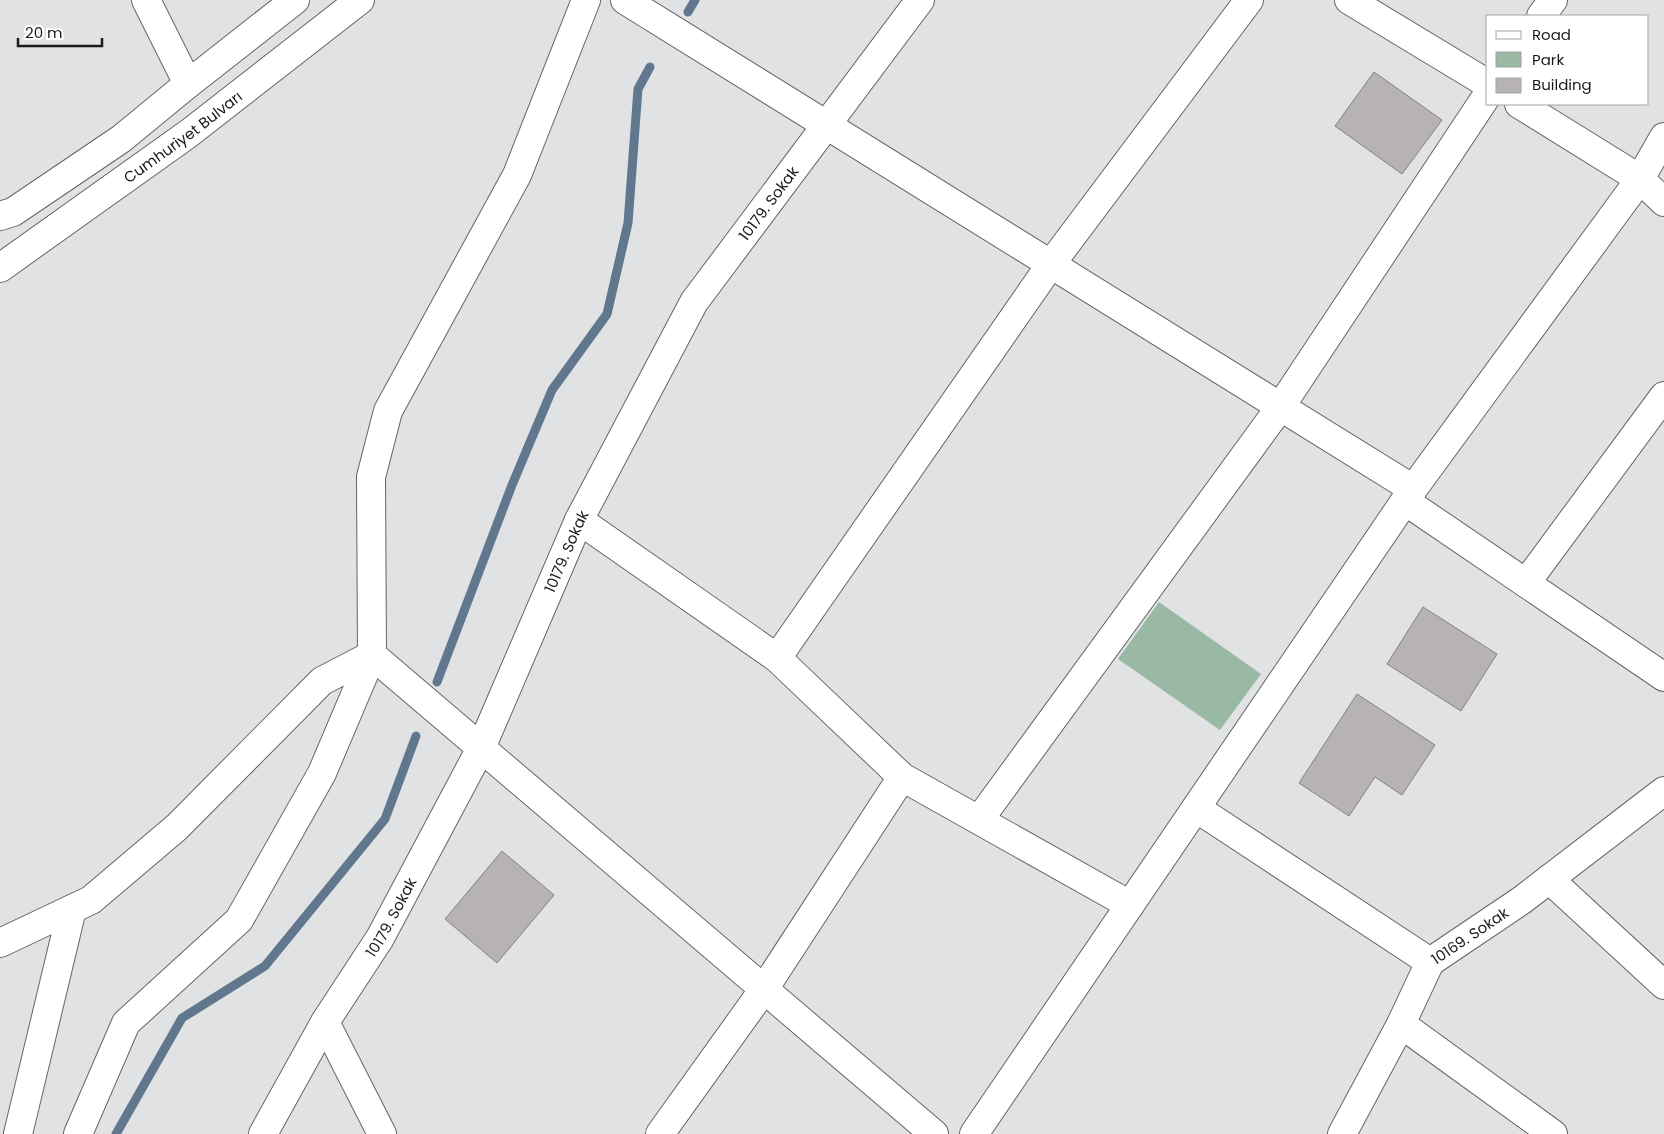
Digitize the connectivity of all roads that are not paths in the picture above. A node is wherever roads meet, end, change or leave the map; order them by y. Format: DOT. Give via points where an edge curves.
graph roads {
  1 [pos="146,0"];
  2 [pos="295,0"];
  3 [pos="360,0"];
  4 [pos="586,0"];
  5 [pos="625,0"];
  6 [pos="920,0"];
  7 [pos="1249,0"];
  8 [pos="1349,0"];
  9 [pos="1553,0"];
  10 [pos="1543,15"];
  11 [pos="1486,83"];
  12 [pos="188,84"];
  13 [pos="1486,97"];
  14 [pos="1521,105"];
  15 [pos="828,125"];
  16 [pos="1664,137"];
  17 [pos="1640,179"];
  18 [pos="1664,202"];
  19 [pos="0,216"];
  20 [pos="1052,264"];
  21 [pos="0,268"];
  22 [pos="1664,396"];
  23 [pos="1281,406"];
  24 [pos="1409,495"];
  25 [pos="578,520"];
  26 [pos="1526,583"];
  27 [pos="372,655"];
  28 [pos="777,658"];
  29 [pos="1664,678"];
  30 [pos="481,748"];
  31 [pos="902,777"];
  32 [pos="1664,791"];
  33 [pos="1196,808"];
  34 [pos="979,820"];
  35 [pos="1549,879"];
  36 [pos="1130,905"];
  37 [pos="72,909"];
  38 [pos="0,943"];
  39 [pos="1430,962"];
  40 [pos="1664,985"];
  41 [pos="764,989"];
  42 [pos="325,1022"];
  43 [pos="1401,1024"];
  44 [pos="18,1134"];
  45 [pos="78,1134"];
  46 [pos="264,1134"];
  47 [pos="382,1134"];
  48 [pos="660,1134"];
  49 [pos="934,1134"];
  50 [pos="974,1134"];
  51 [pos="1342,1134"];
  52 [pos="1554,1134"];
  1 -- 12 [label="street"];
  2 -- 12 [label="street"];
  3 -- 21 [label="street, Cumhuriyet Bulvarı" via="188,134"];
  4 -- 27 [label="street" via="517,175 388,411 371,477"];
  5 -- 15 [label="street"];
  6 -- 15 [label="street, 10179. Sokak"];
  7 -- 20 [label="street"];
  8 -- 11 [label="street"];
  9 -- 10 [label="street"];
  12 -- 19 [label="street" via="121,139 13,212"];
  13 -- 23 [label="street"];
  14 -- 17 [label="street"];
  15 -- 20 [label="street"];
  15 -- 25 [label="street, 10179. Sokak" via="694,302"];
  16 -- 17 [label="street"];
  17 -- 18 [label="street"];
  17 -- 24 [label="street"];
  20 -- 23 [label="street"];
  20 -- 28 [label="street"];
  22 -- 26 [label="street"];
  23 -- 24 [label="street"];
  23 -- 34 [label="street"];
  24 -- 26 [label="street"];
  24 -- 33 [label="street"];
  25 -- 28 [label="street"];
  25 -- 30 [label="street, 10179. Sokak"];
  26 -- 29 [label="street"];
  27 -- 30 [label="street"];
  27 -- 37 [label="street" via="322,681 177,827 91,900"];
  27 -- 45 [label="street" via="322,773 239,920 126,1023"];
  28 -- 31 [label="street"];
  30 -- 41 [label="street"];
  30 -- 42 [label="street, 10179. Sokak" via="380,938"];
  31 -- 34 [label="street"];
  31 -- 41 [label="street"];
  32 -- 35 [label="street, 10169. Sokak"];
  33 -- 36 [label="street"];
  33 -- 39 [label="street"];
  34 -- 36 [label="street"];
  35 -- 39 [label="street, 10169. Sokak"];
  35 -- 40 [label="street"];
  36 -- 50 [label="street"];
  37 -- 38 [label="street"];
  37 -- 44 [label="street"];
  39 -- 43 [label="street, 10169. Sokak"];
  41 -- 48 [label="street"];
  41 -- 49 [label="street"];
  42 -- 46 [label="street, 10179. Sokak"];
  42 -- 47 [label="street"];
  43 -- 51 [label="street, 10169. Sokak"];
  43 -- 52 [label="street"];
}
